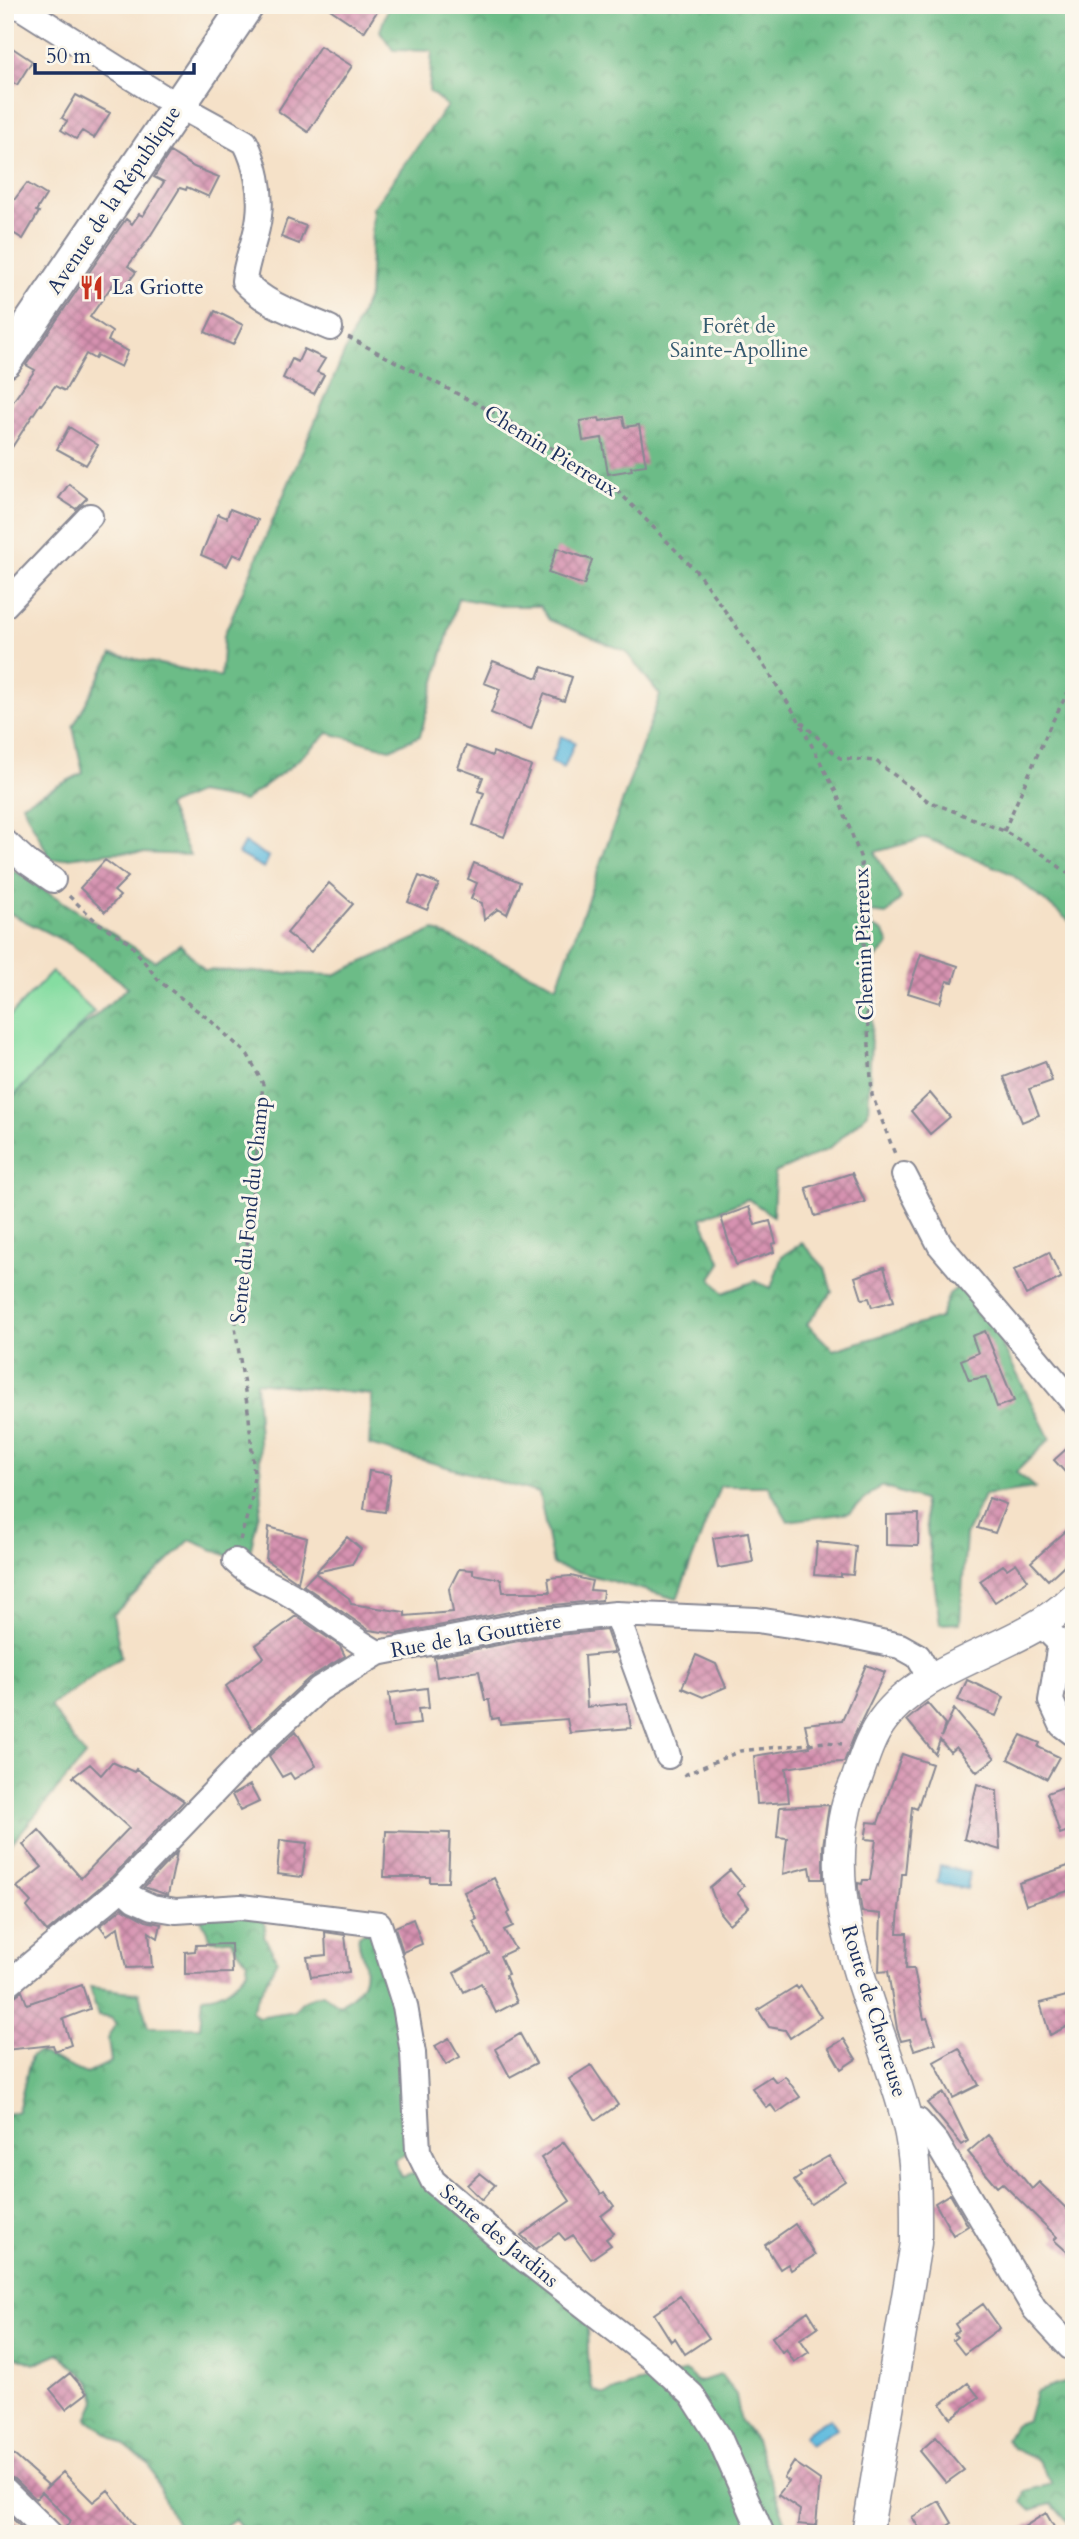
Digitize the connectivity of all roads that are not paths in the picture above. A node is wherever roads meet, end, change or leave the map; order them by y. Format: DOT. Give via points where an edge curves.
graph roads {
  1 [pos="17,5"];
  2 [pos="247,5"];
  3 [pos="180,105"];
  4 [pos="330,328"];
  5 [pos="5,361"];
  6 [pos="90,516"];
  7 [pos="5,605"];
  8 [pos="5,842"];
  9 [pos="53,880"];
  10 [pos="904,1175"];
  11 [pos="1074,1403"];
  12 [pos="235,1561"];
  13 [pos="1074,1598"];
  14 [pos="616,1614"];
  15 [pos="1040,1623"];
  16 [pos="378,1653"];
  17 [pos="931,1679"];
  18 [pos="1074,1734"];
  19 [pos="668,1756"];
  20 [pos="122,1888"];
  21 [pos="5,1986"];
  22 [pos="908,2122"];
  23 [pos="1070,2347"];
  24 [pos="5,2490"];
  25 [pos="50,2534"];
  26 [pos="762,2534"];
  27 [pos="867,2534"];
  1 -- 3 [label="street"];
  2 -- 3 [label="main road, Avenue de la République"];
  3 -- 4 [label="street" via="245,142 252,155 259,217 244,281 256,294"];
  3 -- 5 [label="main road, Avenue de la République"];
  6 -- 7 [label="street"];
  8 -- 9 [label="street"];
  10 -- 11 [label="street" via="940,1245"];
  12 -- 16 [label="street" via="247,1573 291,1594"];
  13 -- 15 [label="street, Route de Chevreuse"];
  14 -- 16 [label="street, Rue de la Gouttière" via="538,1622"];
  14 -- 17 [label="street, Rue de la Gouttière" via="757,1620 829,1631 900,1646 918,1656"];
  14 -- 19 [label="street"];
  15 -- 17 [label="street, Route de Chevreuse"];
  15 -- 18 [label="street" via="1060,1643 1051,1701 1062,1725"];
  16 -- 20 [label="street, Rue de la Gouttière" via="319,1689 261,1742"];
  17 -- 22 [label="street, Route de Chevreuse" via="883,1720 868,1747 846,1808 840,1867 848,1938"];
  20 -- 21 [label="street, Rue de la Gouttière"];
  20 -- 26 [label="street, Sente des Jardins" via="152,1907 176,1911 241,1907 379,1924 405,2006 413,2053 418,2151 433,2181 692,2395 719,2437"];
  22 -- 23 [label="street" via="918,2121 937,2143 1034,2308"];
  22 -- 27 [label="street, Route de Chevreuse" via="916,2243"];
  24 -- 25 [label="street"];
}
